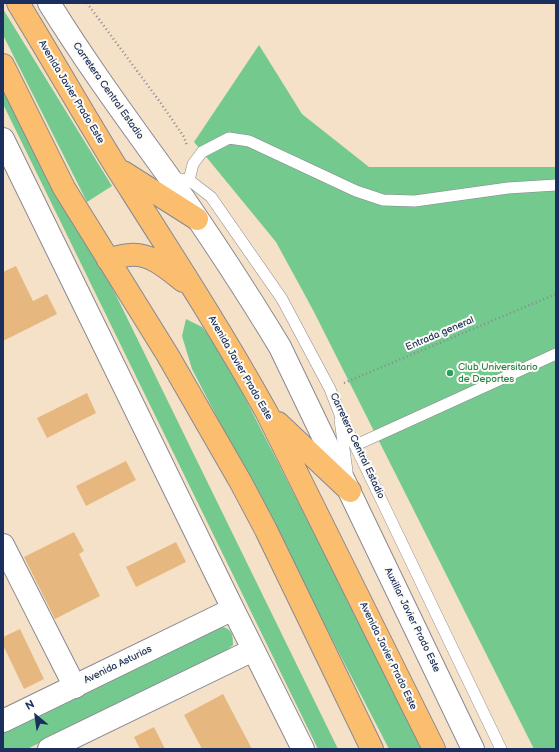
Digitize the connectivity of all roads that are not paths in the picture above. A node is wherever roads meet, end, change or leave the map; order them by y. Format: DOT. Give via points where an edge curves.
graph roads {
  1 [pos="18,3"];
  2 [pos="49,3"];
  3 [pos="3,65"];
  4 [pos="3,139"];
  5 [pos="117,168"];
  6 [pos="179,179"];
  7 [pos="556,185"];
  8 [pos="197,219"];
  9 [pos="108,260"];
  10 [pos="194,289"];
  11 [pos="556,354"];
  12 [pos="339,412"];
  13 [pos="267,413"];
  14 [pos="356,445"];
  15 [pos="350,491"];
  16 [pos="3,545"];
  17 [pos="233,609"];
  18 [pos="253,650"];
  19 [pos="74,687"];
  20 [pos="3,721"];
  21 [pos="434,745"];
  22 [pos="49,749"];
  23 [pos="303,749"];
  24 [pos="372,749"];
  25 [pos="473,749"];
  26 [pos="501,749"];
  1 -- 5 [label="main road, Avenida Javier Prado Este"];
  2 -- 6 [label="street, Carretera Central Estadio" via="76,47"];
  3 -- 9 [label="main road" via="64,188"];
  4 -- 17 [label="street"];
  5 -- 8 [label="main road"];
  5 -- 10 [label="main road, Avenida Javier Prado Este"];
  6 -- 7 [label="lane" via="202,152 229,138 249,141 356,191 383,200 415,201 508,188"];
  6 -- 8 [label="street, Carretera Central Estadio"];
  6 -- 12 [label="lane, Carretera Central Estadio" via="211,197 282,299 330,389"];
  8 -- 15 [label="street, Carretera Central Estadio" via="280,347"];
  9 -- 10 [label="main road" via="130,254 148,257"];
  9 -- 24 [label="main road" via="167,354 240,480"];
  10 -- 13 [label="main road, Avenida Javier Prado Este"];
  11 -- 14 [label="lane"];
  12 -- 14 [label="lane, Carretera Central Estadio"];
  12 -- 15 [label="lane"];
  13 -- 15 [label="main road"];
  13 -- 21 [label="main road, Avenida Javier Prado Este"];
  14 -- 26 [label="lane, Carretera Central Estadio"];
  15 -- 25 [label="street, Auxiliar Javier Prado Este"];
  16 -- 19 [label="street"];
  17 -- 18 [label="street"];
  17 -- 19 [label="street, Avenida Asturias"];
  18 -- 22 [label="street"];
  18 -- 23 [label="street"];
  19 -- 20 [label="street, Avenida Asturias"];
}
